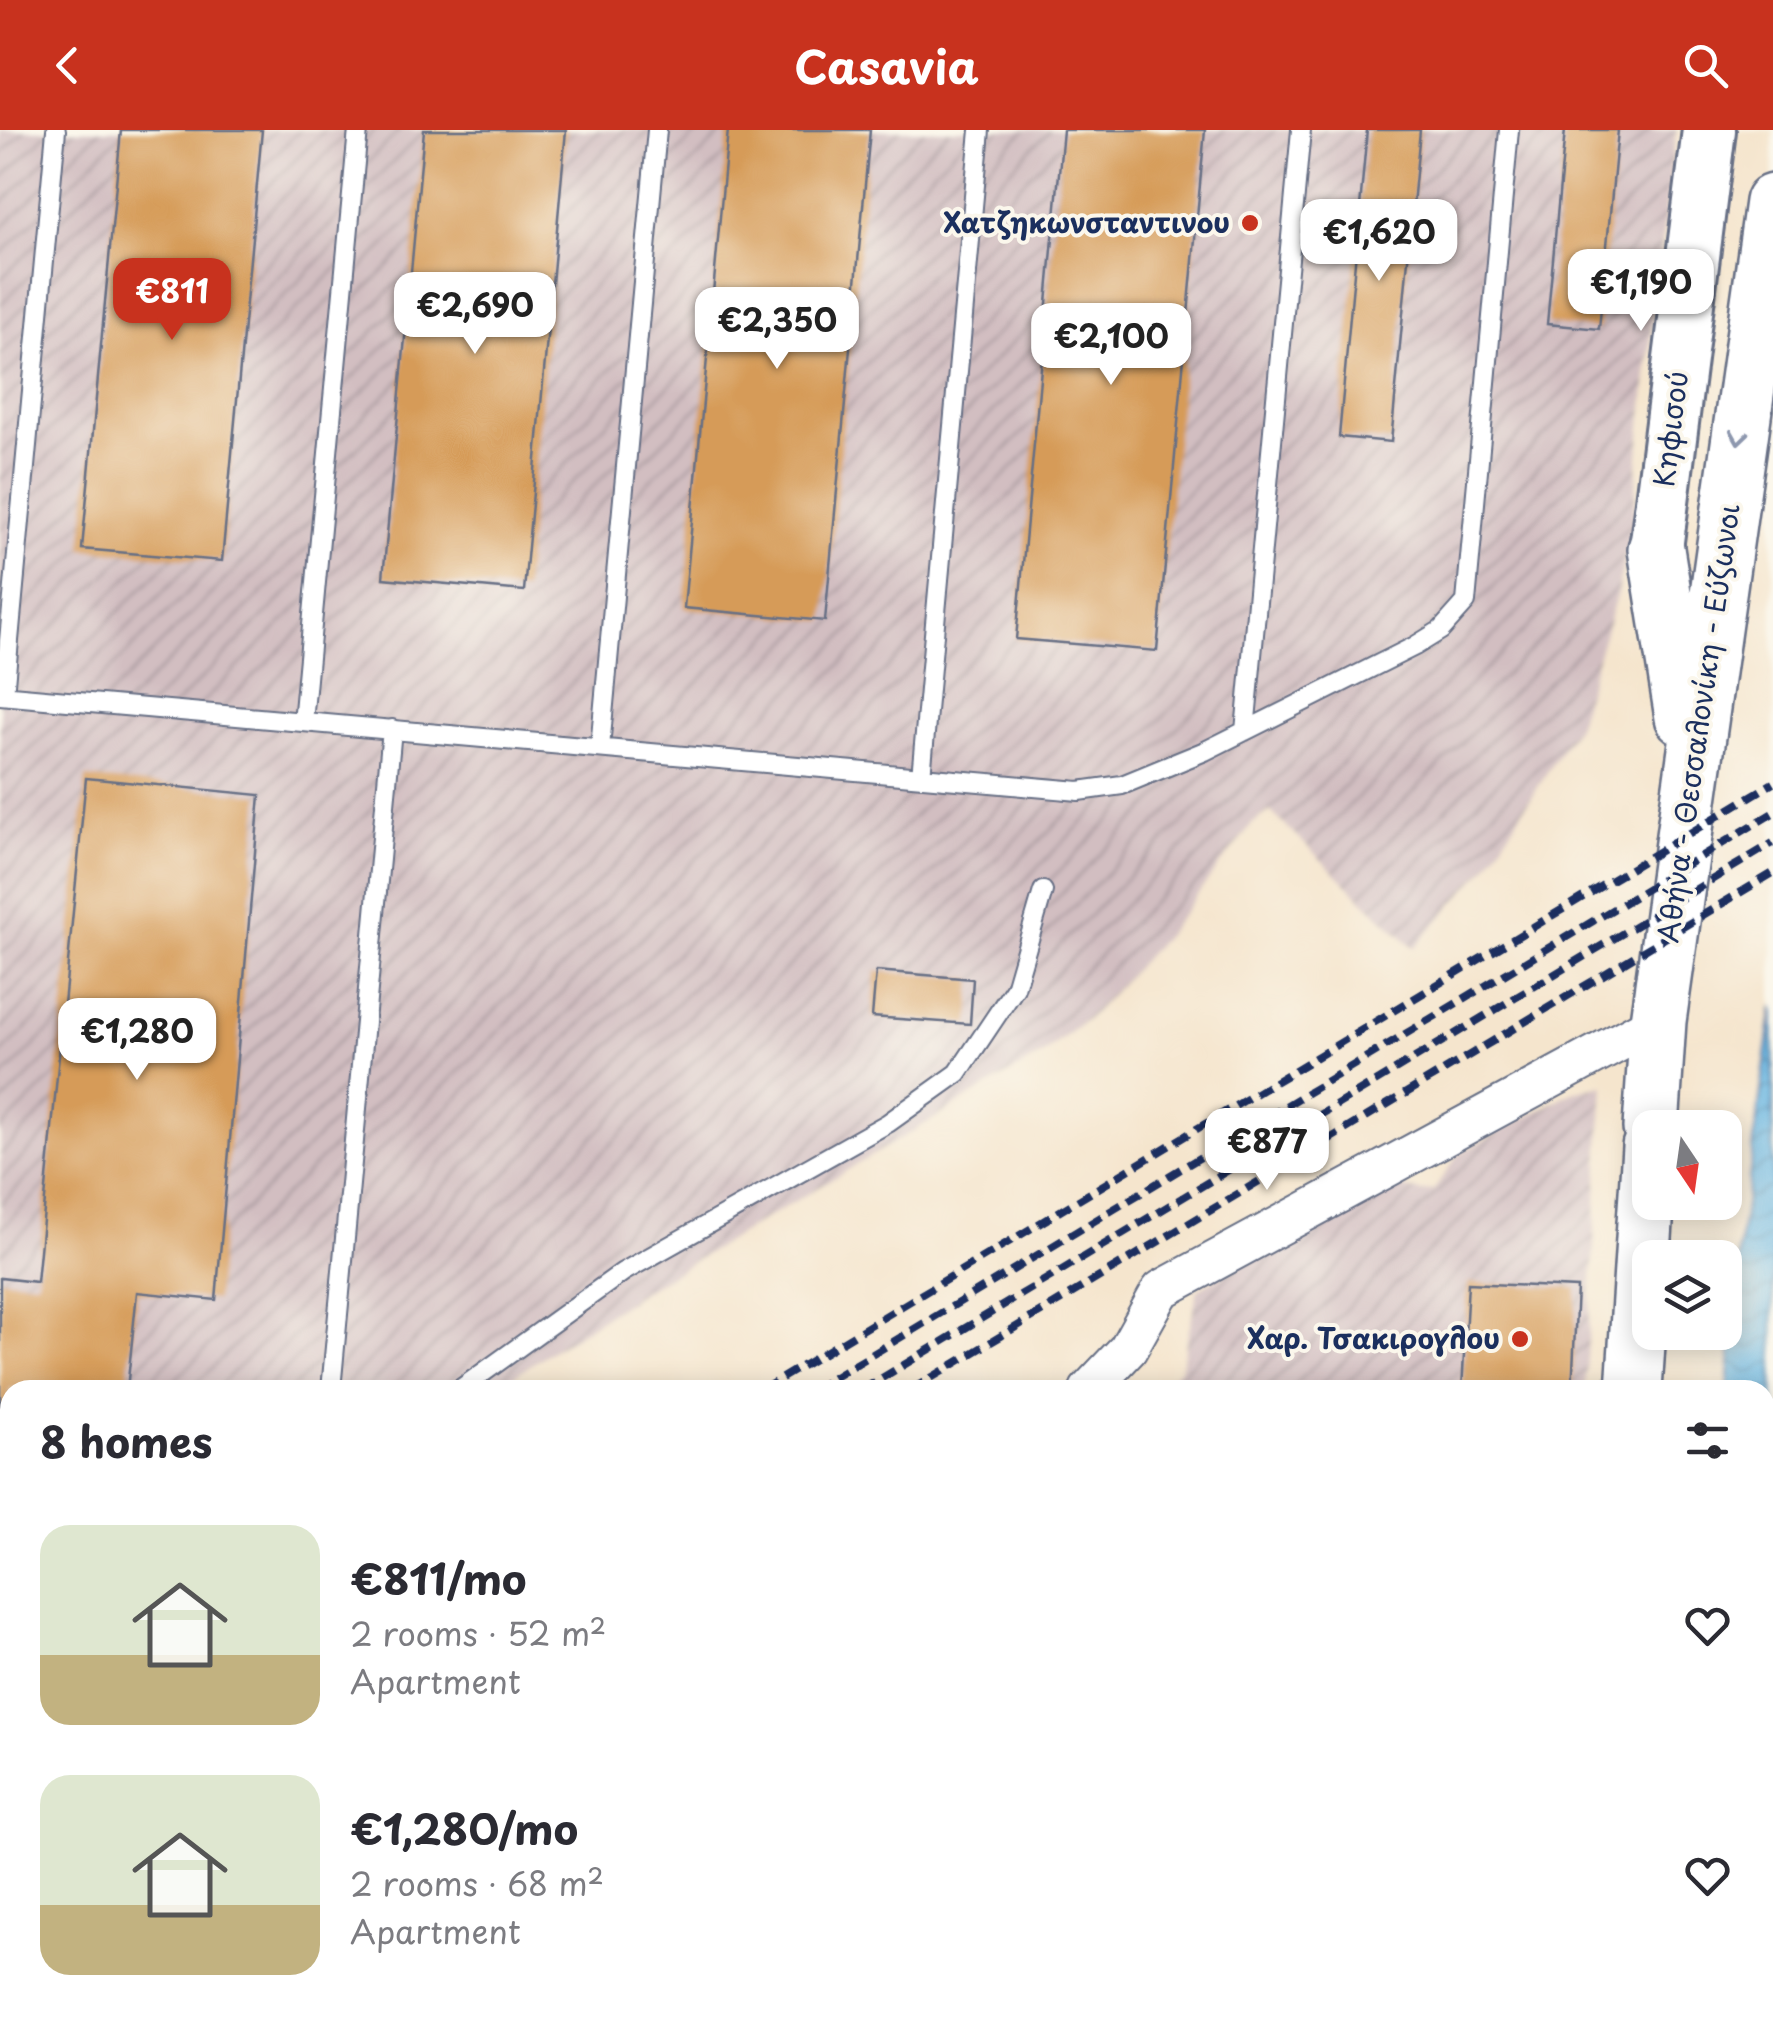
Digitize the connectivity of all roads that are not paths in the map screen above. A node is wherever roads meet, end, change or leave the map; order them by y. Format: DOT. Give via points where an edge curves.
graph roads {
  1 [pos="56,130"];
  2 [pos="358,130"];
  3 [pos="657,130"];
  4 [pos="980,130"];
  5 [pos="1300,130"];
  6 [pos="1509,130"];
  7 [pos="1709,130"];
  8 [pos="1773,202"];
  9 [pos="1656,549"];
  10 [pos="2,695"];
  11 [pos="303,722"];
  12 [pos="392,729"];
  13 [pos="1246,731"];
  14 [pos="600,748"];
  15 [pos="1692,770"];
  16 [pos="921,777"];
  17 [pos="1042,891"];
  18 [pos="1658,1021"];
  19 [pos="1652,1110"];
  20 [pos="1645,1220"];
  21 [pos="332,1380"];
  22 [pos="472,1380"];
  23 [pos="1099,1380"];
  24 [pos="1635,1380"];
  1 -- 10 [label="lane"];
  2 -- 11 [label="lane"];
  3 -- 14 [label="lane"];
  4 -- 16 [label="lane"];
  5 -- 13 [label="lane"];
  6 -- 13 [label="lane" via="1466,602 1441,630 1414,646"];
  7 -- 9 [label="main road, Κηφισού"];
  8 -- 15 [label="highway, Αθήνα - Θεσσαλονίκη - Εύζωνοι, one-way"];
  9 -- 15 [label="highway"];
  10 -- 11 [label="lane"];
  11 -- 12 [label="lane"];
  12 -- 14 [label="lane"];
  12 -- 21 [label="lane"];
  13 -- 16 [label="lane" via="1145,777 1100,789"];
  14 -- 16 [label="lane"];
  15 -- 18 [label="highway, Αθήνα - Θεσσαλονίκη - Εύζωνοι"];
  17 -- 22 [label="lane" via="1015,988 958,1073 888,1122 623,1272"];
  18 -- 19 [label="highway, Αθήνα - Θεσσαλονίκη - Εύζωνοι"];
  18 -- 23 [label="street" via="1161,1290 1128,1349"];
  20 -- 24 [label="highway"];
}
